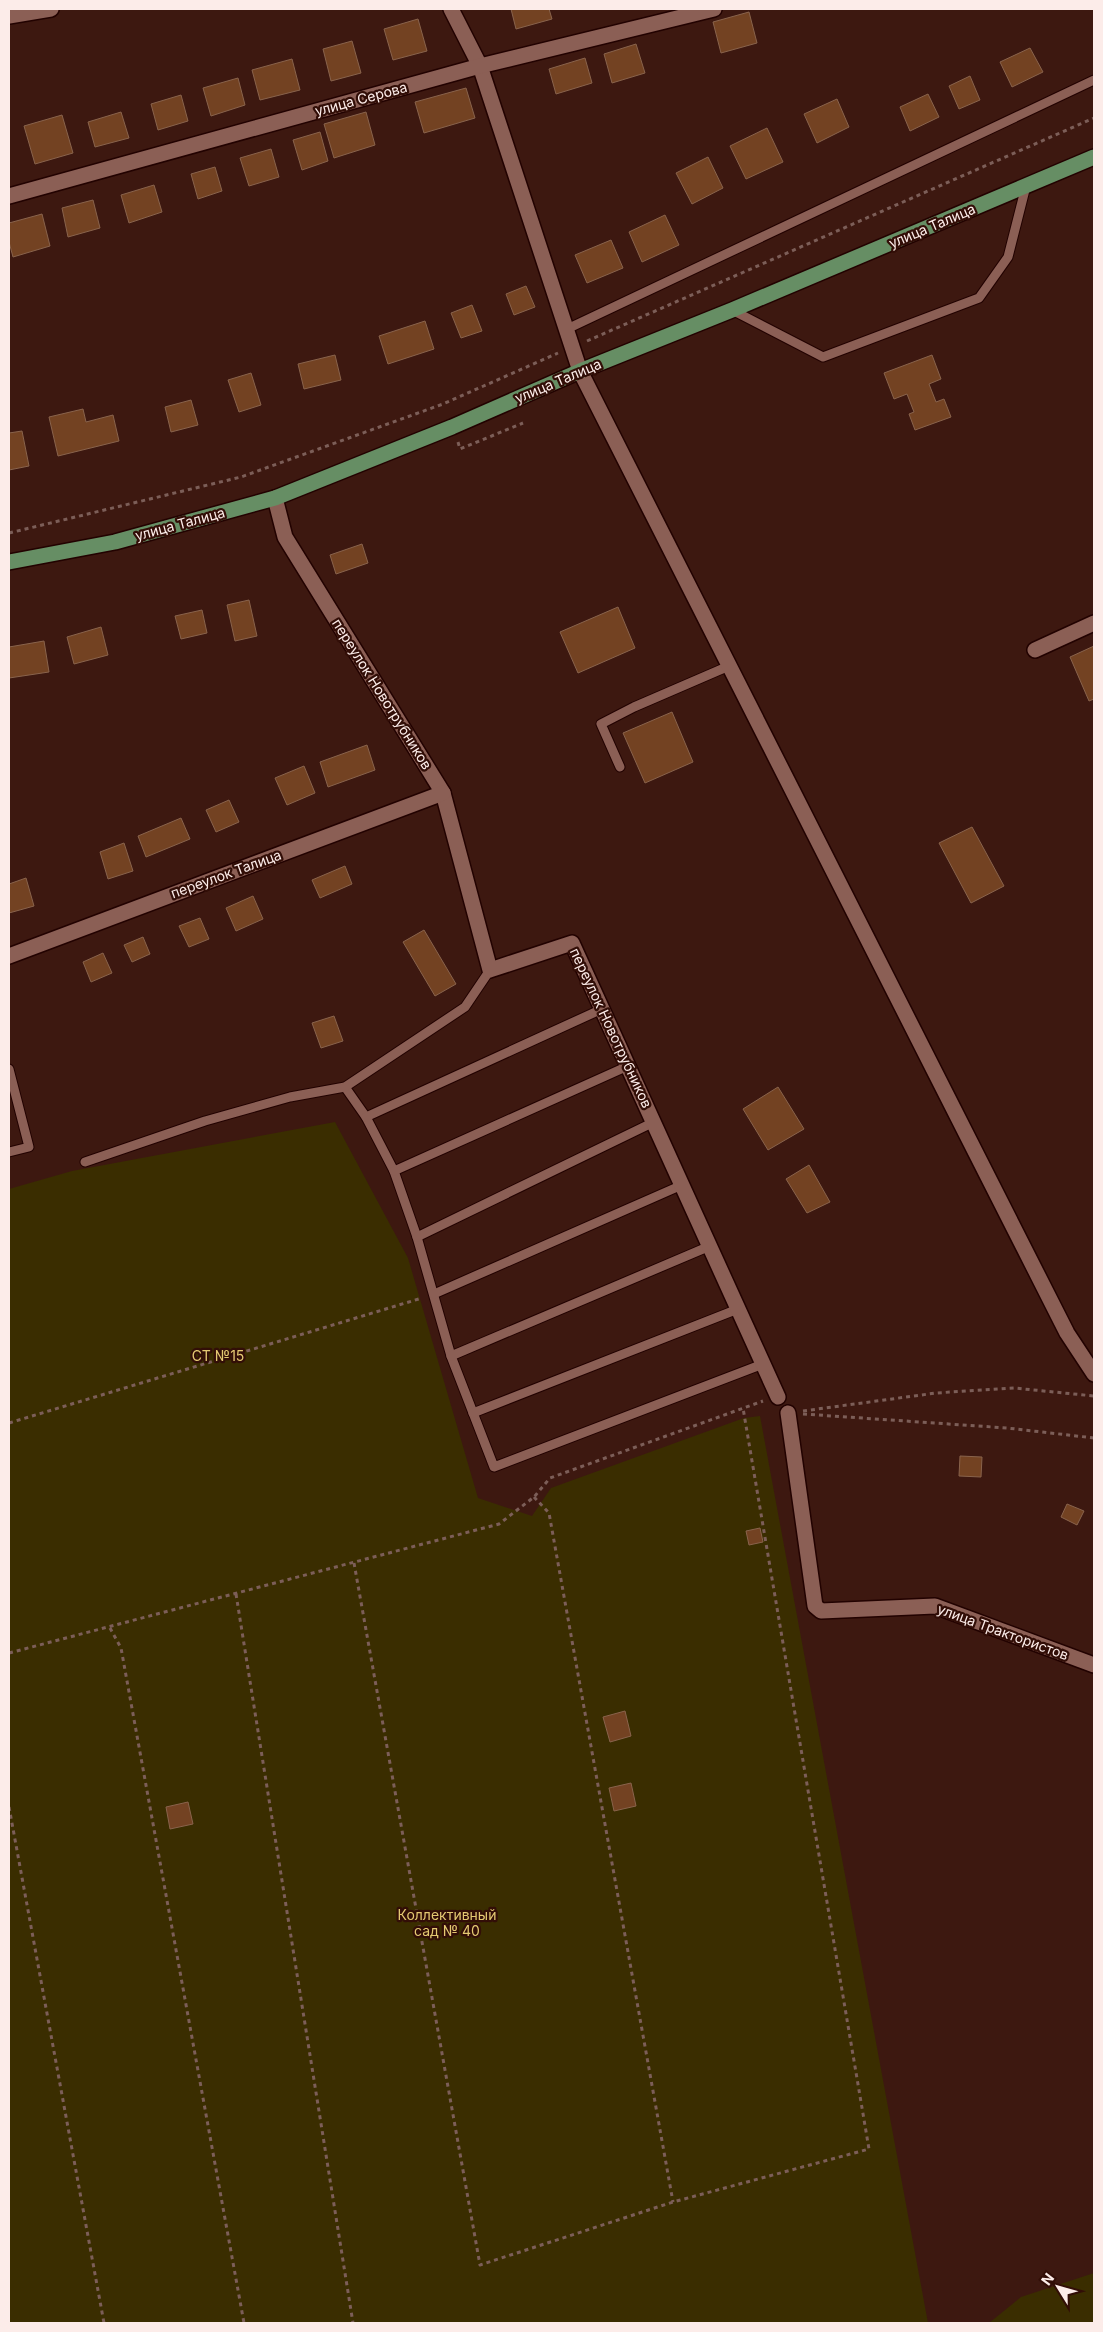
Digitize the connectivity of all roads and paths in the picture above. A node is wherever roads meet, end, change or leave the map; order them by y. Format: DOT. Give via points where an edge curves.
graph roads {
  1 [pos="51,9"];
  2 [pos="451,9"];
  3 [pos="714,9"];
  4 [pos="9,16"];
  5 [pos="480,66"];
  6 [pos="1094,80"];
  7 [pos="1094,157"];
  8 [pos="1026,186"];
  9 [pos="9,196"];
  10 [pos="732,310"];
  11 [pos="567,329"];
  12 [pos="580,370"];
  13 [pos="275,498"];
  14 [pos="9,562"];
  15 [pos="1094,623"];
  16 [pos="1035,650"];
  17 [pos="729,666"];
  18 [pos="620,767"];
  19 [pos="443,793"];
  20 [pos="9,956"];
  21 [pos="490,970"];
  22 [pos="602,1009"];
  23 [pos="628,1066"];
  24 [pos="9,1069"];
  25 [pos="344,1087"];
  26 [pos="11,1088"];
  27 [pos="366,1117"];
  28 [pos="654,1122"];
  29 [pos="9,1152"];
  30 [pos="85,1162"];
  31 [pos="394,1171"];
  32 [pos="682,1186"];
  33 [pos="417,1237"];
  34 [pos="710,1246"];
  35 [pos="434,1294"];
  36 [pos="738,1308"];
  37 [pos="451,1356"];
  38 [pos="763,1364"];
  39 [pos="1094,1374"];
  40 [pos="778,1396"];
  41 [pos="1094,1396"];
  42 [pos="743,1408"];
  43 [pos="473,1413"];
  44 [pos="788,1413"];
  45 [pos="9,1423"];
  46 [pos="1094,1438"];
  47 [pos="534,1497"];
  48 [pos="354,1563"];
  49 [pos="236,1594"];
  50 [pos="110,1628"];
  51 [pos="9,1653"];
  52 [pos="1094,1665"];
  53 [pos="9,1807"];
  54 [pos="673,2202"];
  55 [pos="104,2323"];
  56 [pos="244,2323"];
  57 [pos="353,2323"];
  1 -- 4 [label="street"];
  2 -- 5 [label="street"];
  3 -- 5 [label="street, улица Серова"];
  5 -- 9 [label="street, улица Серова"];
  5 -- 11 [label="street"];
  6 -- 11 [label="lane"];
  7 -- 8 [label="main road, улица Талица"];
  8 -- 10 [label="main road, улица Талица"];
  8 -- 10 [label="lane" via="1008,257 979,298 823,357"];
  10 -- 12 [label="main road, улица Талица"];
  11 -- 12 [label="street"];
  12 -- 13 [label="main road, улица Талица" via="452,427"];
  12 -- 17 [label="street"];
  13 -- 14 [label="main road, улица Талица" via="115,542"];
  13 -- 19 [label="street, переулок Новотрубников" via="286,537"];
  15 -- 16 [label="street"];
  17 -- 18 [label="lane" via="601,724"];
  17 -- 39 [label="street" via="1067,1333"];
  19 -- 20 [label="street, переулок Талица"];
  19 -- 21 [label="street, переулок Новотрубников"];
  21 -- 22 [label="street, переулок Новотрубников" via="572,943"];
  21 -- 25 [label="lane" via="465,1007"];
  22 -- 23 [label="street, переулок Новотрубников"];
  22 -- 27 [label="lane"];
  23 -- 28 [label="street, переулок Новотрубников"];
  23 -- 31 [label="lane"];
  24 -- 26 [label="lane"];
  25 -- 27 [label="lane"];
  25 -- 30 [label="lane" via="290,1097 205,1121"];
  26 -- 29 [label="lane" via="29,1146"];
  27 -- 31 [label="lane"];
  28 -- 32 [label="street, переулок Новотрубников"];
  28 -- 33 [label="lane"];
  31 -- 33 [label="lane"];
  32 -- 34 [label="street, переулок Новотрубников"];
  32 -- 35 [label="lane"];
  33 -- 35 [label="lane"];
  34 -- 36 [label="street, переулок Новотрубников"];
  34 -- 37 [label="lane"];
  35 -- 37 [label="lane"];
  35 -- 45 [label="path"];
  36 -- 38 [label="street, переулок Новотрубников"];
  36 -- 43 [label="lane"];
  37 -- 43 [label="lane"];
  38 -- 40 [label="street, переулок Новотрубников"];
  38 -- 43 [label="lane" via="494,1466"];
  40 -- 42 [label="path"];
  41 -- 44 [label="path" via="1014,1388 936,1393"];
  42 -- 47 [label="path" via="550,1478"];
  42 -- 54 [label="path" via="868,2149"];
  44 -- 46 [label="path" via="1007,1428"];
  44 -- 52 [label="street, улица Трактористов" via="815,1606 821,1611 935,1606"];
  47 -- 48 [label="path" via="499,1524"];
  47 -- 54 [label="path" via="549,1513"];
  48 -- 49 [label="path"];
  48 -- 54 [label="path" via="480,2265"];
  49 -- 50 [label="path"];
  49 -- 57 [label="path"];
  50 -- 51 [label="path"];
  50 -- 56 [label="path" via="121,1648"];
  53 -- 55 [label="path"];
}
